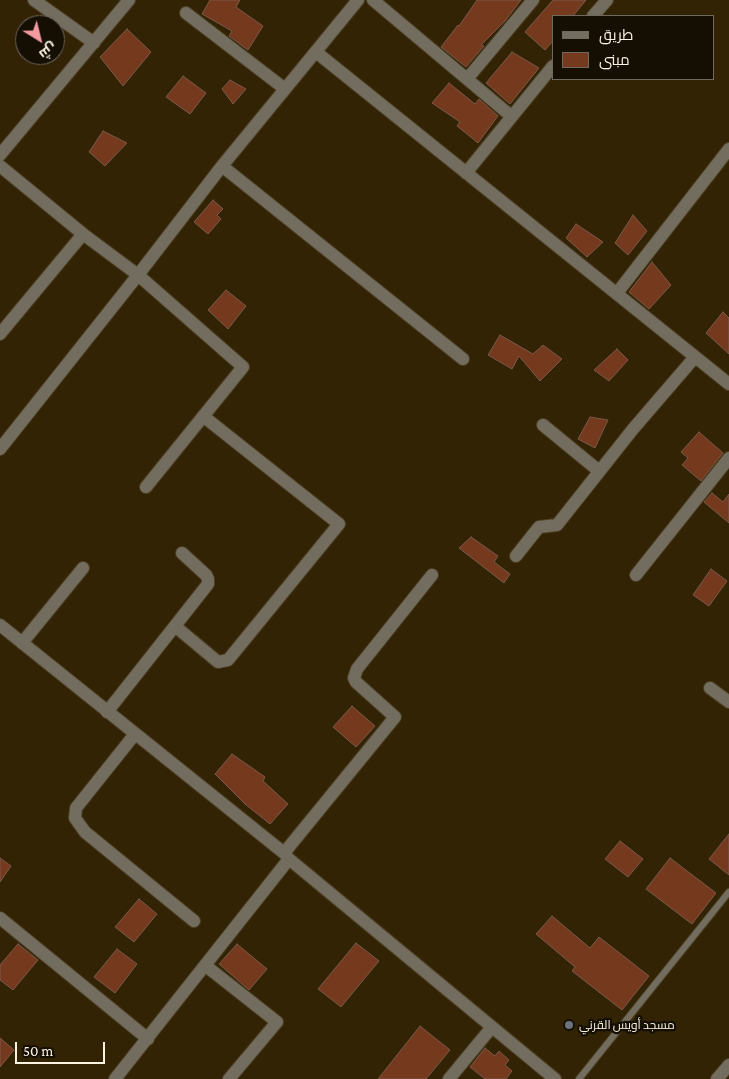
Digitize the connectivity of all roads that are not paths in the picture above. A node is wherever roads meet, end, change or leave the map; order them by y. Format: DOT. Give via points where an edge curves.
graph roads {
  1 [pos="34,0"];
  2 [pos="129,0"];
  3 [pos="358,0"];
  4 [pos="373,0"];
  5 [pos="533,0"];
  6 [pos="607,0"];
  7 [pos="186,13"];
  8 [pos="595,15"];
  9 [pos="94,42"];
  10 [pos="316,52"];
  11 [pos="552,67"];
  12 [pos="467,79"];
  13 [pos="285,89"];
  14 [pos="511,116"];
  15 [pos="729,149"];
  16 [pos="0,155"];
  17 [pos="0,166"];
  18 [pos="222,166"];
  19 [pos="466,173"];
  20 [pos="83,234"];
  21 [pos="138,275"];
  22 [pos="617,293"];
  23 [pos="0,334"];
  24 [pos="695,357"];
  25 [pos="463,359"];
  26 [pos="729,384"];
  27 [pos="203,416"];
  28 [pos="543,425"];
  29 [pos="0,449"];
  30 [pos="729,458"];
  31 [pos="599,471"];
  32 [pos="146,487"];
  33 [pos="182,554"];
  34 [pos="516,556"];
  35 [pos="83,568"];
  36 [pos="432,575"];
  37 [pos="636,575"];
  38 [pos="0,625"];
  39 [pos="176,626"];
  40 [pos="22,643"];
  41 [pos="710,688"];
  42 [pos="729,702"];
  43 [pos="107,712"];
  44 [pos="135,734"];
  45 [pos="286,856"];
  46 [pos="729,892"];
  47 [pos="0,918"];
  48 [pos="194,921"];
  49 [pos="206,966"];
  50 [pos="492,1027"];
  51 [pos="148,1039"];
  52 [pos="729,1065"];
  53 [pos="115,1079"];
  54 [pos="229,1079"];
  55 [pos="449,1079"];
  56 [pos="555,1079"];
  57 [pos="579,1079"];
  58 [pos="718,1079"];
  1 -- 9 [label="street"];
  2 -- 9 [label="street"];
  3 -- 10 [label="street"];
  4 -- 12 [label="street"];
  5 -- 12 [label="street"];
  6 -- 8 [label="street"];
  7 -- 13 [label="street"];
  9 -- 16 [label="street"];
  10 -- 13 [label="street"];
  10 -- 19 [label="street"];
  11 -- 14 [label="street"];
  12 -- 14 [label="street"];
  13 -- 18 [label="street"];
  14 -- 19 [label="street"];
  15 -- 22 [label="street"];
  17 -- 20 [label="street"];
  18 -- 21 [label="street"];
  18 -- 25 [label="street"];
  19 -- 22 [label="street"];
  20 -- 21 [label="street"];
  20 -- 23 [label="street"];
  21 -- 27 [label="street" via="243,367"];
  21 -- 29 [label="street"];
  22 -- 24 [label="street"];
  24 -- 26 [label="street"];
  24 -- 31 [label="street"];
  27 -- 32 [label="street"];
  27 -- 39 [label="street" via="339,524 228,660 218,662"];
  28 -- 31 [label="street"];
  30 -- 37 [label="street"];
  31 -- 34 [label="street" via="557,525 539,527"];
  33 -- 39 [label="street" via="206,575 208,584"];
  35 -- 40 [label="street"];
  36 -- 45 [label="street" via="354,678 395,717"];
  38 -- 40 [label="street"];
  39 -- 43 [label="street"];
  40 -- 43 [label="street"];
  41 -- 42 [label="street"];
  43 -- 44 [label="street"];
  44 -- 45 [label="street"];
  44 -- 48 [label="street" via="76,808 75,818 85,832"];
  45 -- 49 [label="street"];
  45 -- 50 [label="street"];
  46 -- 57 [label="lane"];
  47 -- 51 [label="street"];
  49 -- 51 [label="street"];
  49 -- 54 [label="street" via="277,1022"];
  50 -- 55 [label="street"];
  50 -- 56 [label="street"];
  51 -- 53 [label="street"];
  52 -- 58 [label="street"];
}
